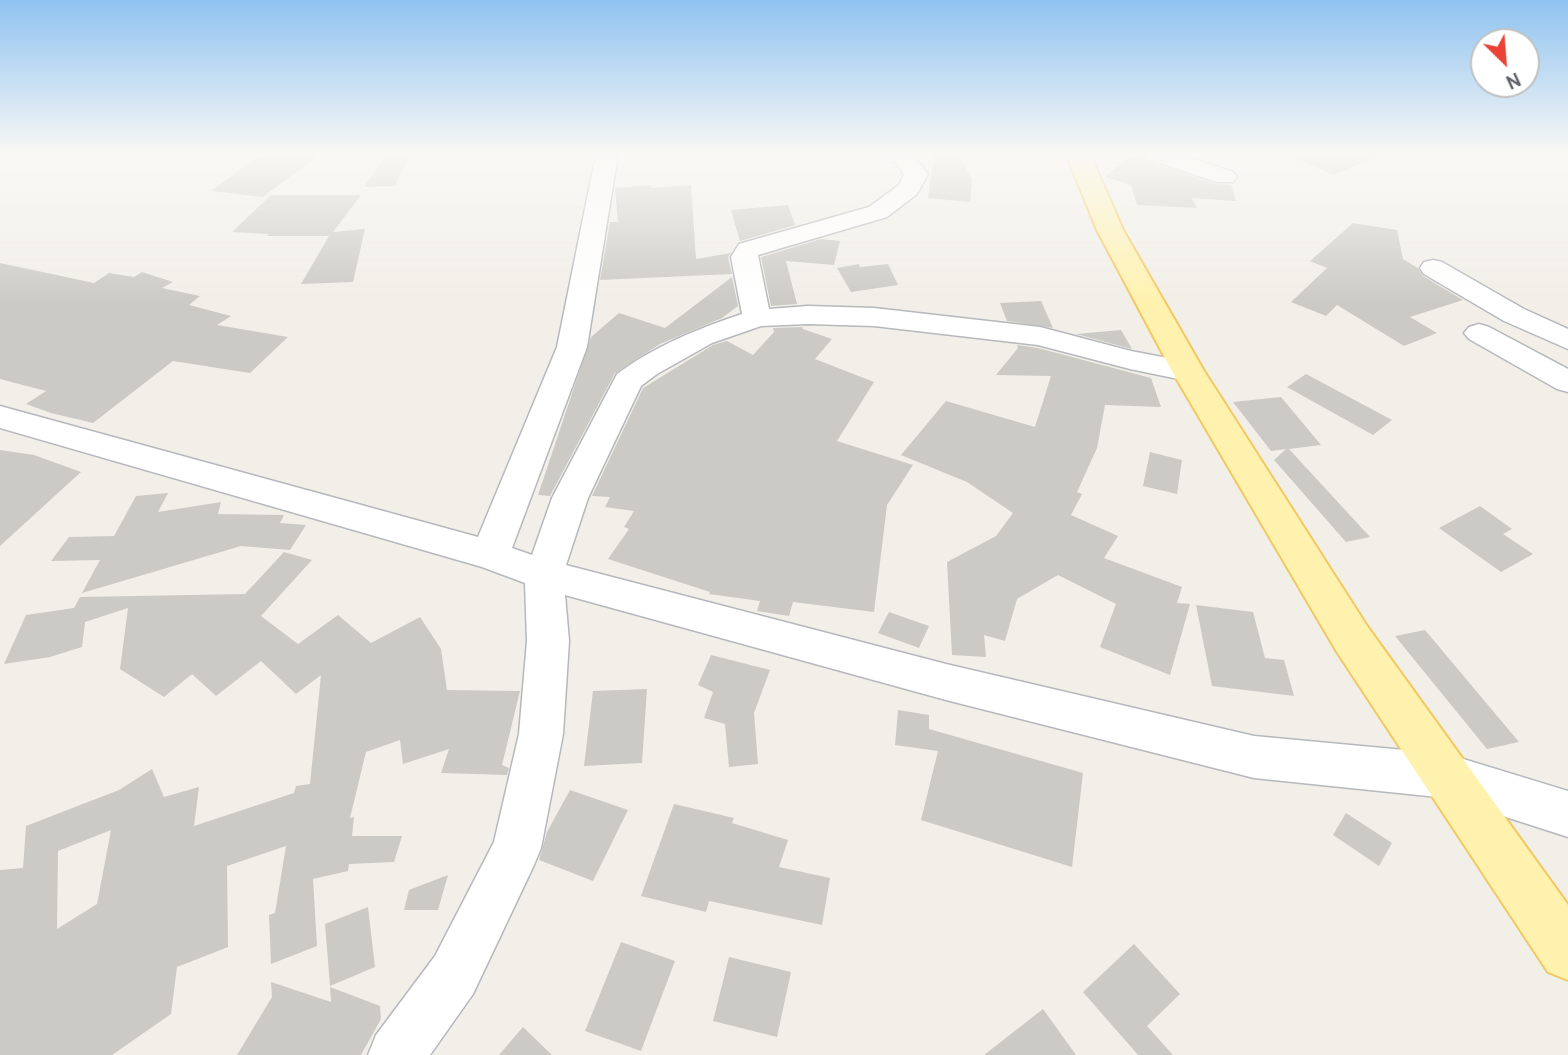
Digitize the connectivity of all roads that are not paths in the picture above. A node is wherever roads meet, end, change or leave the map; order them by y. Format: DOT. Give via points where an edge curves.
graph roads {
  1 [pos="598,203"];
  2 [pos="890,203"];
  3 [pos="1099,203"];
  4 [pos="1433,268"];
  5 [pos="757,318"];
  6 [pos="1479,333"];
  7 [pos="1568,340"];
  8 [pos="1188,371"];
  9 [pos="1568,382"];
  10 [pos="0,417"];
  11 [pos="490,555"];
  12 [pos="544,574"];
  13 [pos="1447,776"];
  14 [pos="1568,814"];
  15 [pos="1568,953"];
  16 [pos="396,1055"];
  1 -- 11 [label="street" via="572,346"];
  2 -- 5 [label="street" via="878,212 748,250 744,257"];
  3 -- 8 [label="main road"];
  4 -- 7 [label="street" via="1492,304"];
  5 -- 8 [label="street" via="874,317 1040,336"];
  5 -- 12 [label="street" via="702,337 628,381 570,498"];
  6 -- 9 [label="street"];
  8 -- 13 [label="main road" via="1352,639"];
  10 -- 11 [label="street"];
  11 -- 12 [label="street"];
  12 -- 13 [label="street" via="946,682 1254,757"];
  12 -- 16 [label="street" via="548,641 541,734 517,848 454,975"];
  13 -- 14 [label="street"];
  13 -- 15 [label="main road"];
}
